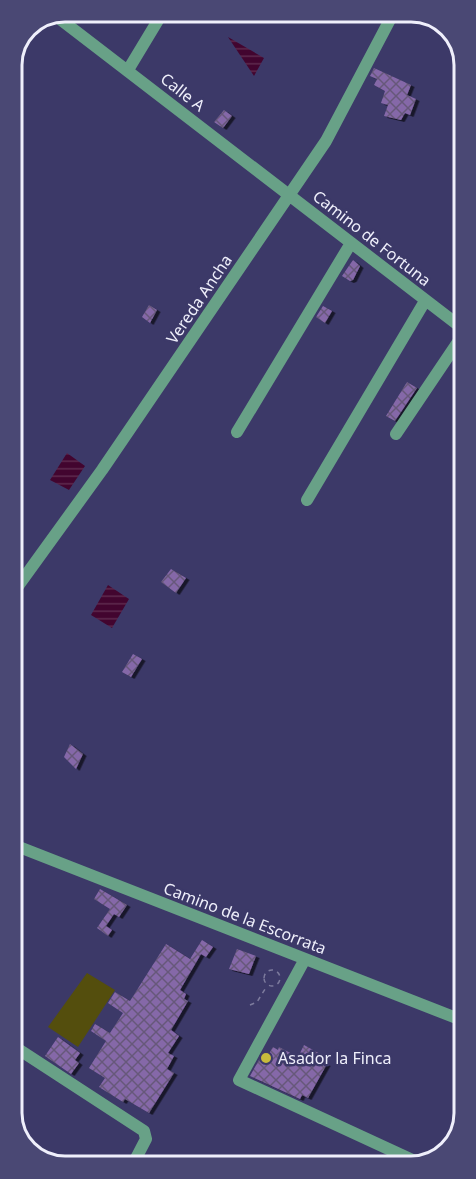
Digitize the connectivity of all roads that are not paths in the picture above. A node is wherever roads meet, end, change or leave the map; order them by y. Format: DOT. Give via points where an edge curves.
graph roads {
  1 [pos="64,22"];
  2 [pos="151,22"];
  3 [pos="157,22"];
  4 [pos="388,23"];
  5 [pos="127,69"];
  6 [pos="290,195"];
  7 [pos="351,243"];
  8 [pos="425,301"];
  9 [pos="454,322"];
  10 [pos="454,348"];
  11 [pos="237,432"];
  12 [pos="396,434"];
  13 [pos="307,500"];
  14 [pos="23,580"];
  15 [pos="22,848"];
  16 [pos="305,959"];
  17 [pos="454,1018"];
  18 [pos="22,1052"];
  19 [pos="137,1156"];
  20 [pos="404,1156"];
  1 -- 5 [label="street, Calle A"];
  2 -- 5 [label="street"];
  3 -- 5 [label="street"];
  4 -- 6 [label="street, Vereda Ancha" via="326,141"];
  5 -- 6 [label="street, Calle A"];
  6 -- 7 [label="street, Camino de Fortuna"];
  6 -- 14 [label="street, Vereda Ancha"];
  7 -- 8 [label="street, Camino de Fortuna"];
  7 -- 11 [label="street"];
  8 -- 9 [label="street, Camino de Fortuna"];
  8 -- 13 [label="street"];
  10 -- 12 [label="street"];
  15 -- 16 [label="street, Camino de la Escorrata"];
  16 -- 17 [label="street, Camino de la Escorrata"];
  16 -- 20 [label="street" via="239,1080"];
  18 -- 19 [label="street" via="144,1131 146,1139"];
}
